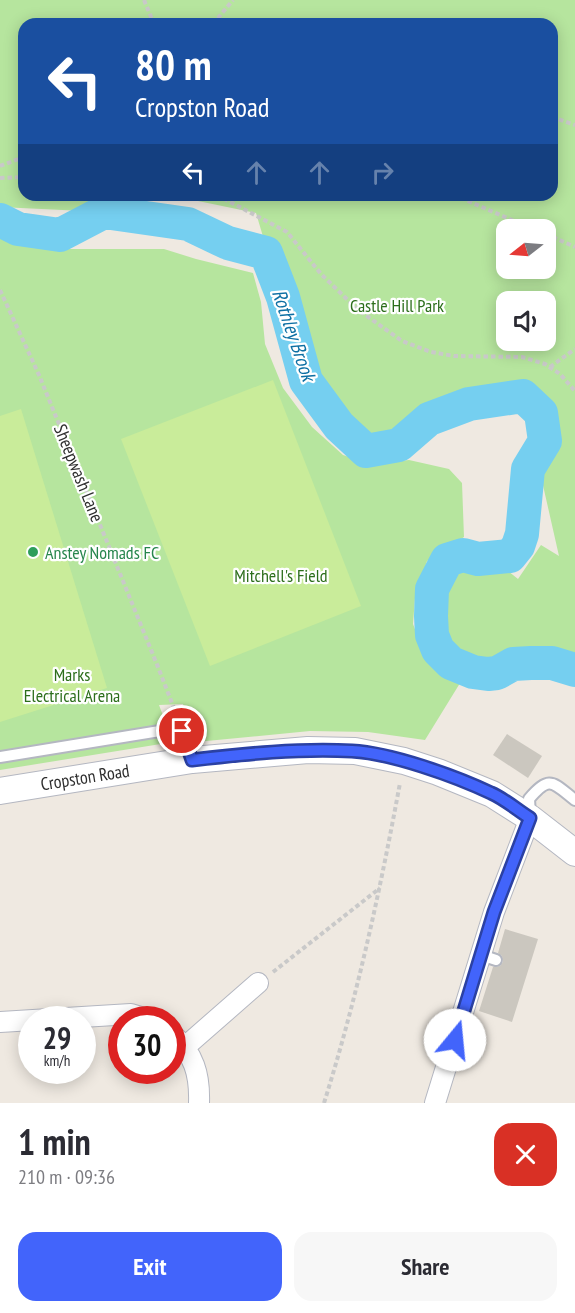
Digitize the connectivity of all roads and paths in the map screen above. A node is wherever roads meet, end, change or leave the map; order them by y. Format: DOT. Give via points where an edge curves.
graph roads {
  1 [pos="144,0"];
  2 [pos="233,0"];
  3 [pos="152,18"];
  4 [pos="218,18"];
  5 [pos="558,119"];
  6 [pos="575,125"];
  7 [pos="18,159"];
  8 [pos="0,166"];
  9 [pos="18,177"];
  10 [pos="0,178"];
  11 [pos="233,201"];
  12 [pos="468,201"];
  13 [pos="510,219"];
  14 [pos="556,238"];
  15 [pos="575,247"];
  16 [pos="0,290"];
  17 [pos="575,349"];
  18 [pos="550,367"];
  19 [pos="575,391"];
  20 [pos="182,731"];
  21 [pos="0,757"];
  22 [pos="192,760"];
  23 [pos="404,761"];
  24 [pos="0,791"];
  25 [pos="575,800"];
  26 [pos="530,818"];
  27 [pos="575,853"];
  28 [pos="381,888"];
  29 [pos="261,981"];
  30 [pos="108,1015"];
  31 [pos="0,1022"];
  32 [pos="186,1035"];
  33 [pos="186,1051"];
  34 [pos="199,1103"];
  35 [pos="324,1103"];
  36 [pos="435,1103"];
  1 -- 3 [label="path"];
  2 -- 4 [label="path"];
  5 -- 6 [label="path"];
  7 -- 8 [label="path"];
  9 -- 10 [label="path"];
  11 -- 18 [label="path" via="287,232 321,274 357,309 402,341 431,352 522,357"];
  12 -- 13 [label="path"];
  14 -- 15 [label="path"];
  16 -- 20 [label="path, Sheepwash Lane" via="39,375"];
  17 -- 18 [label="path"];
  18 -- 19 [label="path"];
  20 -- 21 [label="lane" via="155,730"];
  20 -- 22 [label="lane"];
  22 -- 23 [label="street, Cropston Road" via="308,750 355,751"];
  22 -- 24 [label="street, Cropston Road"];
  23 -- 26 [label="street, Cropston Road" via="492,794"];
  23 -- 28 [label="path"];
  25 -- 26 [label="lane" via="546,783 529,799"];
  26 -- 27 [label="street, Cropston Road"];
  26 -- 36 [label="street" via="494,912 488,958"];
  28 -- 29 [label="path"];
  28 -- 35 [label="path" via="341,1051"];
  29 -- 32 [label="street"];
  30 -- 31 [label="street"];
  33 -- 34 [label="street" via="195,1066"];
}
